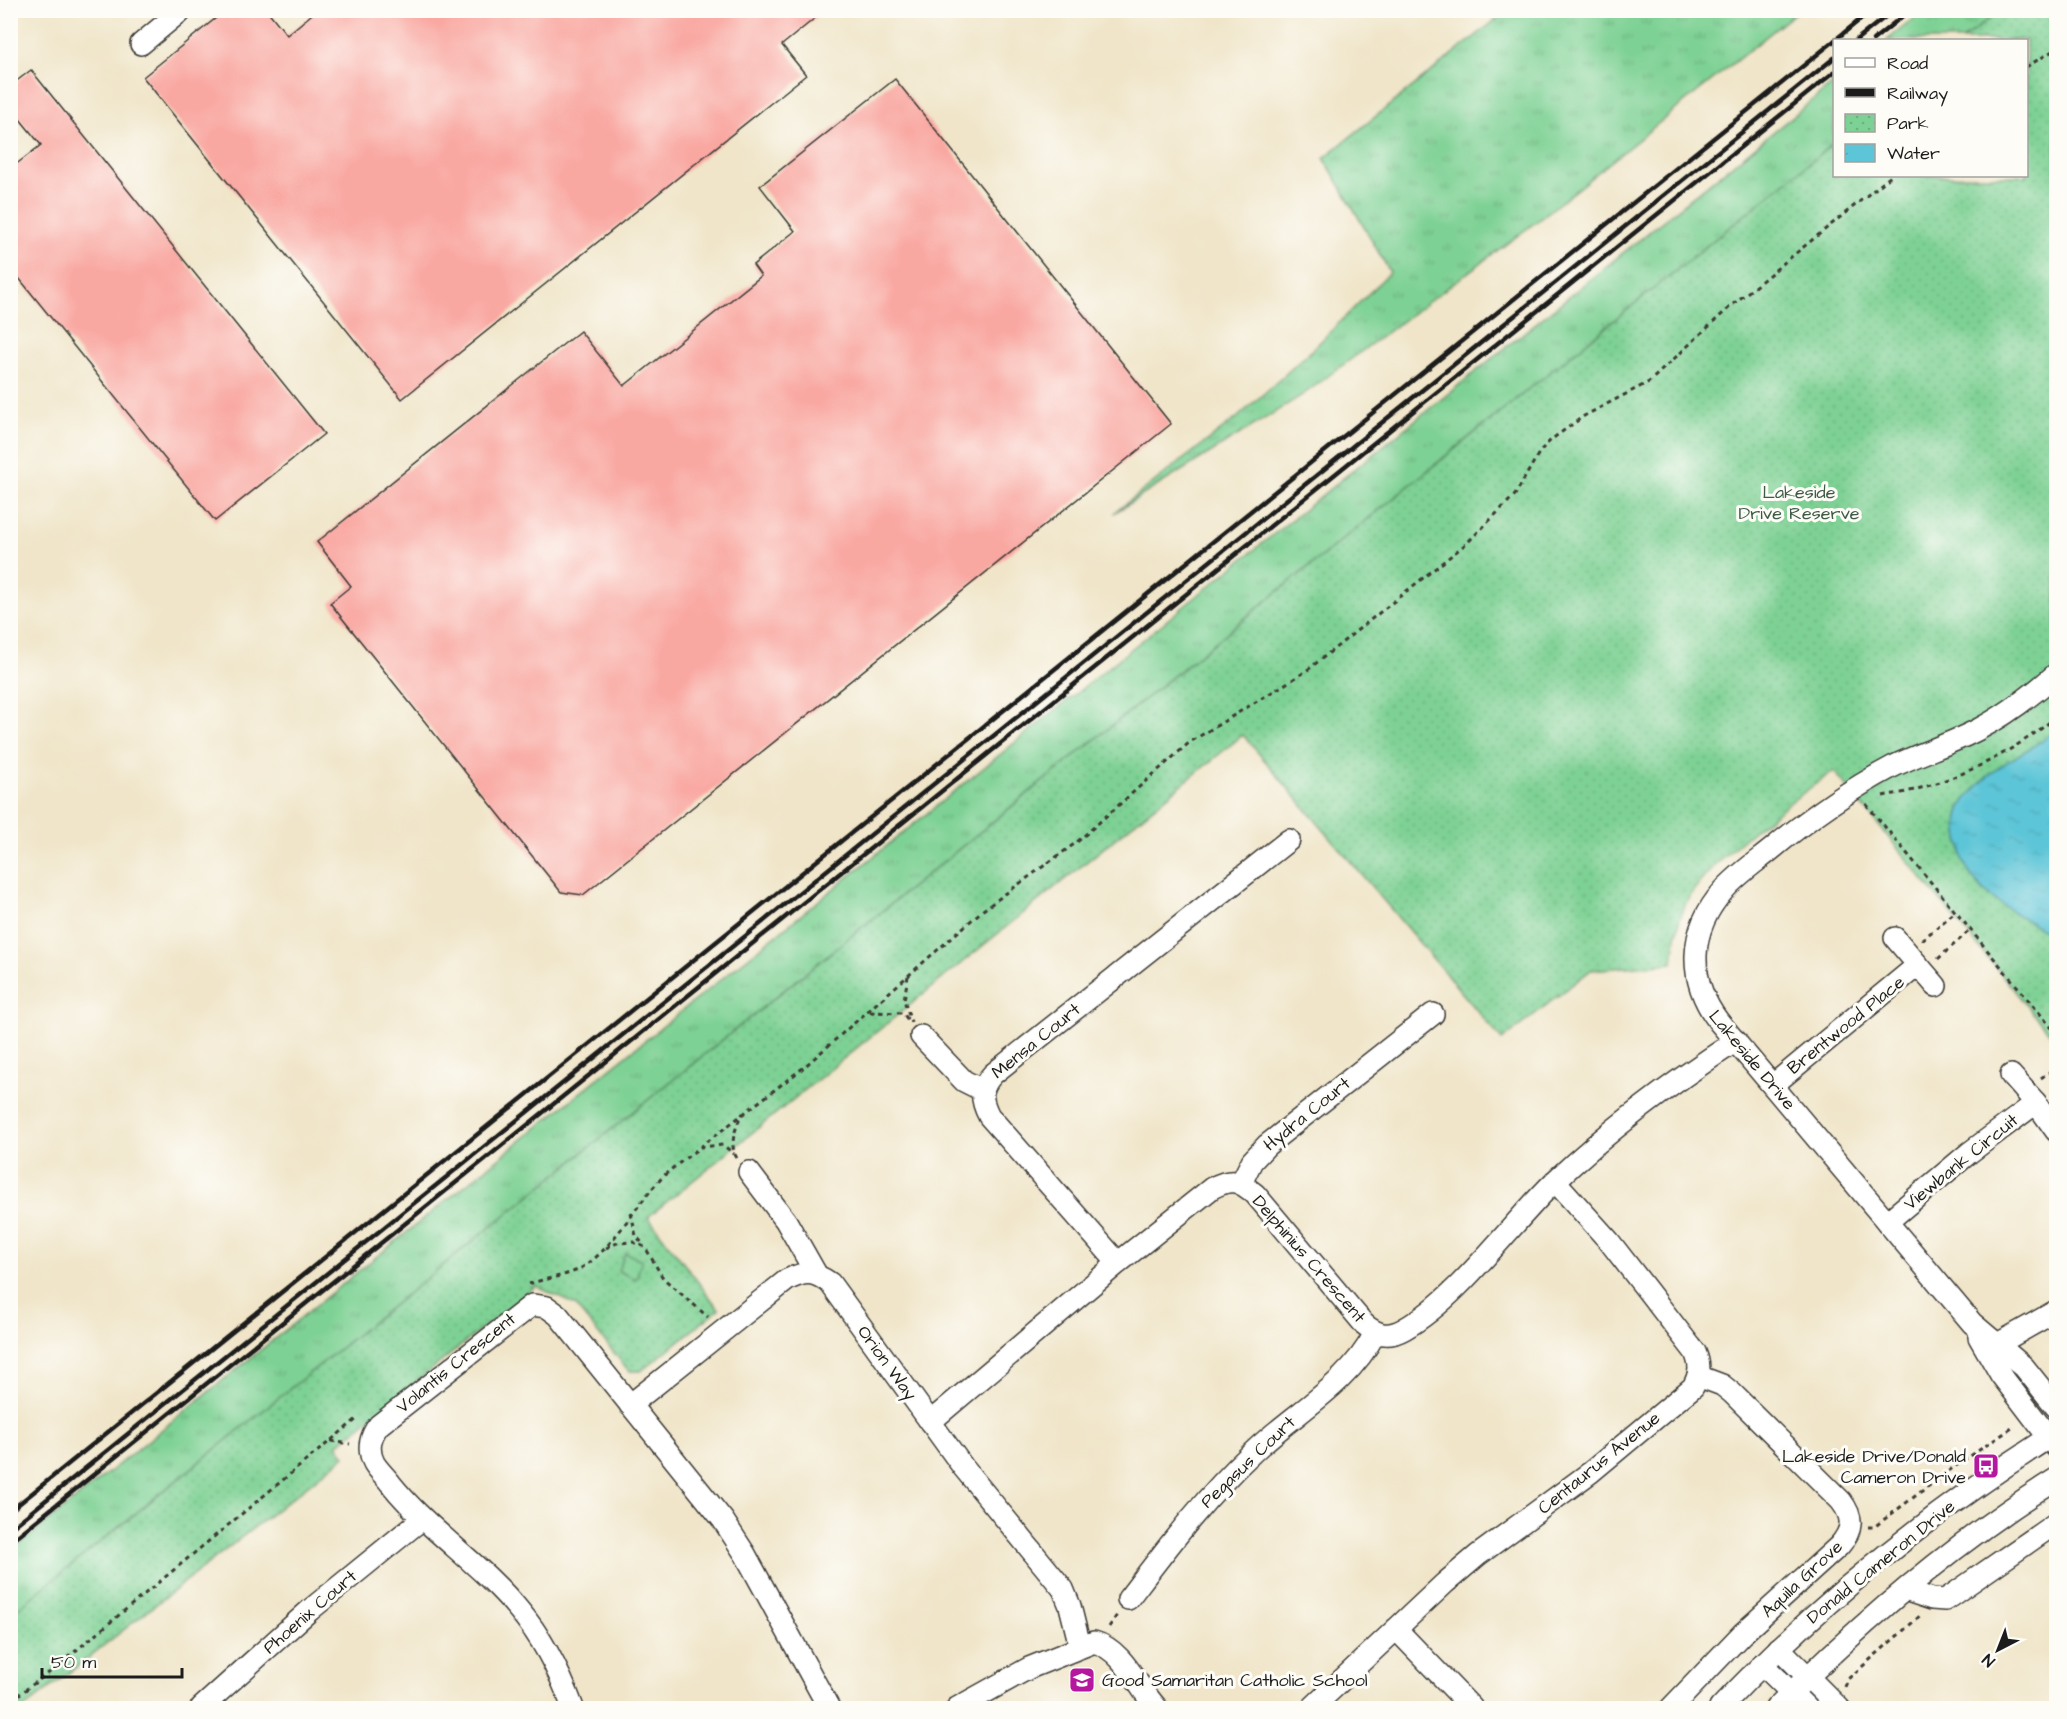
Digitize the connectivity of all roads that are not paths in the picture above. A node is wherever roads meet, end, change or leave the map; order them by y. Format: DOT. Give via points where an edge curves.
graph roads {
  1 [pos="182,10"];
  2 [pos="141,44"];
  3 [pos="2056,674"];
  4 [pos="1289,840"];
  5 [pos="1916,963"];
  6 [pos="1433,1014"];
  7 [pos="921,1036"];
  8 [pos="1736,1041"];
  9 [pos="2011,1075"];
  10 [pos="1773,1085"];
  11 [pos="982,1090"];
  12 [pos="2036,1103"];
  13 [pos="2056,1131"];
  14 [pos="749,1172"];
  15 [pos="1555,1181"];
  16 [pos="1241,1183"];
  17 [pos="1887,1222"];
  18 [pos="1118,1263"];
  19 [pos="815,1272"];
  20 [pos="2056,1311"];
  21 [pos="1375,1333"];
  22 [pos="1992,1347"];
  23 [pos="1698,1376"];
  24 [pos="630,1405"];
  25 [pos="2056,1407"];
  26 [pos="930,1422"];
  27 [pos="2054,1439"];
  28 [pos="2056,1479"];
  29 [pos="422,1519"];
  30 [pos="2056,1523"];
  31 [pos="1905,1590"];
  32 [pos="1128,1599"];
  33 [pos="1396,1629"];
  34 [pos="1078,1639"];
  35 [pos="1779,1648"];
  36 [pos="1762,1664"];
  37 [pos="1808,1677"];
  38 [pos="1791,1693"];
  39 [pos="1843,1702"];
  40 [pos="566,1707"];
  41 [pos="201,1708"];
  42 [pos="829,1708"];
  43 [pos="957,1708"];
  44 [pos="1157,1708"];
  45 [pos="1312,1708"];
  46 [pos="1472,1708"];
  47 [pos="1671,1708"];
  48 [pos="1720,1708"];
  49 [pos="1776,1708"];
  50 [pos="1807,1708"];
  1 -- 2 [label="street"];
  3 -- 8 [label="street, Lakeside Drive" via="1996,720 1893,766 1847,792 1794,830 1725,889 1710,907 1701,927 1696,969 1699,989 1708,1007"];
  4 -- 11 [label="street, Mensa Court" via="993,1074"];
  5 -- 10 [label="street, Brentwood Place"];
  6 -- 16 [label="street, Hydra Court" via="1267,1145 1252,1161"];
  7 -- 11 [label="street" via="964,1081"];
  8 -- 10 [label="street, Lakeside Drive"];
  8 -- 15 [label="street, Delphinius Crescent" via="1669,1086"];
  9 -- 12 [label="street, Viewbank Circuit"];
  10 -- 17 [label="street, Lakeside Drive"];
  11 -- 18 [label="street, Mensa Court" via="982,1103 989,1116"];
  12 -- 13 [label="street, Viewbank Circuit"];
  12 -- 17 [label="street, Viewbank Circuit" via="1977,1146"];
  14 -- 19 [label="street, Orion Way" via="786,1221"];
  15 -- 21 [label="street, Delphinius Crescent" via="1446,1296 1405,1329 1390,1335"];
  15 -- 23 [label="street" via="1609,1241 1695,1352 1700,1363"];
  16 -- 18 [label="street, Delphinius Crescent" via="1227,1181 1212,1188"];
  16 -- 21 [label="street, Delphinius Crescent" via="1255,1194"];
  17 -- 22 [label="street, Lakeside Drive"];
  18 -- 26 [label="street, Delphinius Crescent"];
  19 -- 24 [label="street" via="788,1280"];
  19 -- 26 [label="street, Orion Way" via="830,1283"];
  20 -- 22 [label="street"];
  21 -- 32 [label="street, Pegasus Court" via="1354,1366 1254,1450 1191,1516"];
  22 -- 25 [label="street, Lakeside Drive" via="2024,1367"];
  22 -- 27 [label="street, Lakeside Drive" via="2001,1375"];
  23 -- 33 [label="street, Centaurus Avenue" via="1693,1387 1627,1444 1478,1555"];
  23 -- 47 [label="street, Aquila Grove" via="1732,1393 1841,1501 1852,1525 1839,1546 1742,1634"];
  24 -- 29 [label="street, Volantis Crescent" via="558,1315 548,1307 526,1308 372,1433 369,1444 374,1463"];
  24 -- 42 [label="street, Volantis Crescent" via="723,1520"];
  26 -- 34 [label="street, Orion Way" via="1063,1589"];
  27 -- 35 [label="street, Donald Cameron Drive" via="1996,1472 1915,1532 1837,1594"];
  28 -- 31 [label="street, Donald Cameron Drive" via="1953,1550"];
  29 -- 40 [label="street, Volantis Crescent" via="497,1584 520,1611 545,1647"];
  29 -- 41 [label="street, Phoenix Court" via="310,1610"];
  30 -- 31 [label="street" via="1945,1600"];
  31 -- 37 [label="street, Donald Cameron Drive"];
  33 -- 45 [label="street, Centaurus Avenue"];
  33 -- 46 [label="street"];
  34 -- 43 [label="street" via="1048,1662 1029,1668"];
  34 -- 44 [label="street" via="1103,1645 1132,1672"];
  35 -- 36 [label="street, Donald Cameron Drive"];
  35 -- 37 [label="street"];
  36 -- 38 [label="street"];
  36 -- 48 [label="street, Donald Cameron Drive"];
  37 -- 38 [label="street, Donald Cameron Drive"];
  37 -- 39 [label="street"];
  38 -- 49 [label="street, Donald Cameron Drive"];
  38 -- 50 [label="street"];
}
